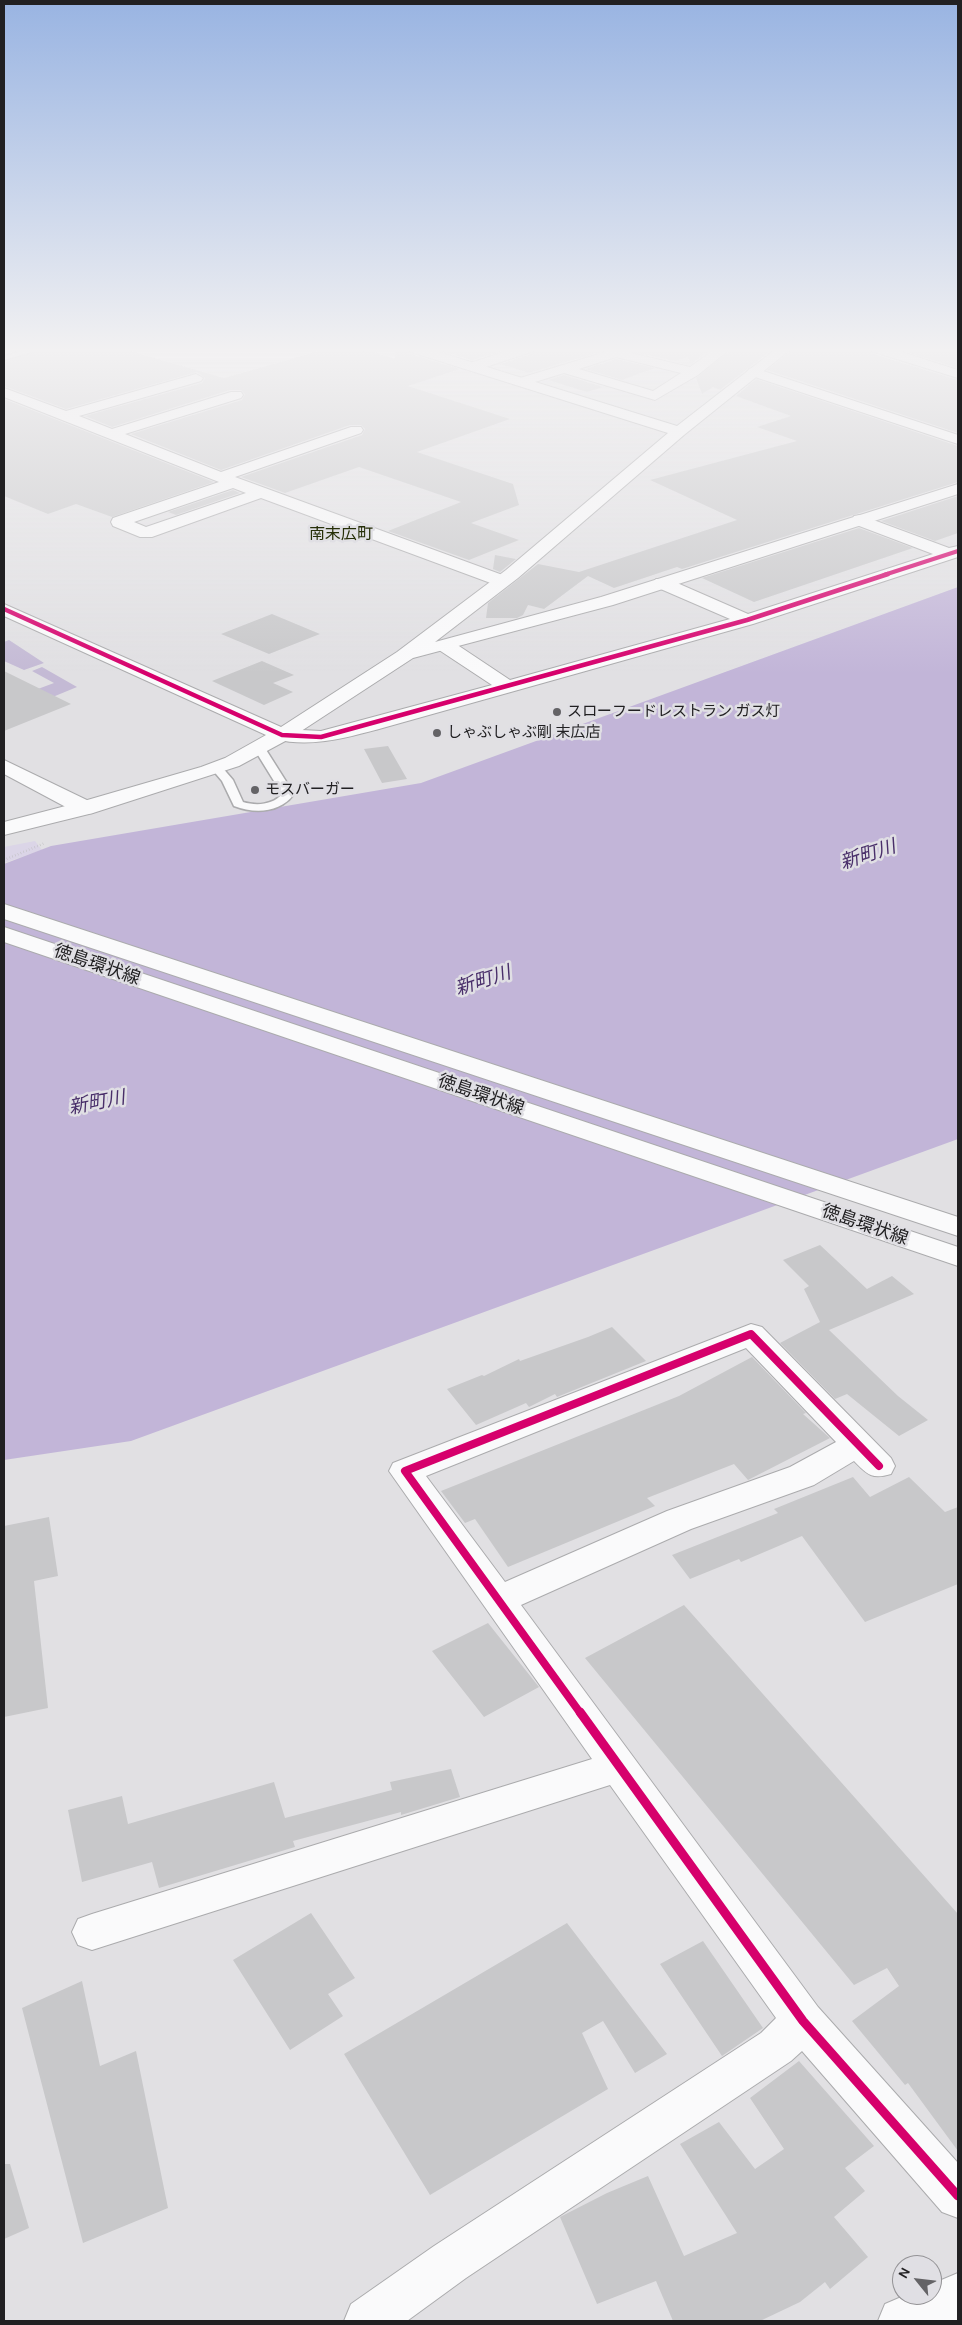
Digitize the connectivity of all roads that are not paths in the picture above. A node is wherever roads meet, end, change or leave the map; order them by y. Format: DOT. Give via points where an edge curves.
graph roads {
  1 [pos="170,458"];
  2 [pos="285,458"];
  3 [pos="649,458"];
  4 [pos="227,480"];
  5 [pos="958,488"];
  6 [pos="261,493"];
  7 [pos="860,520"];
  8 [pos="954,552"];
  9 [pos="502,581"];
  10 [pos="662,583"];
  11 [pos="4,609"];
  12 [pos="746,620"];
  13 [pos="446,646"];
  14 [pos="404,656"];
  15 [pos="507,688"];
  16 [pos="282,735"];
  17 [pos="259,747"];
  18 [pos="4,766"];
  19 [pos="217,768"];
  20 [pos="85,808"];
  21 [pos="4,829"];
  22 [pos="4,911"];
  23 [pos="4,934"];
  24 [pos="958,1227"];
  25 [pos="958,1257"];
  26 [pos="498,1600"];
  27 [pos="620,1766"];
  28 [pos="92,1932"];
  29 [pos="803,2021"];
  30 [pos="958,2196"];
  31 [pos="958,2296"];
  32 [pos="368,2321"];
  33 [pos="902,2321"];
  1 -- 4 [label="street"];
  2 -- 4 [label="street"];
  3 -- 9 [label="street"];
  4 -- 6 [label="street"];
  4 -- 6 [label="street" via="119,522 146,533"];
  5 -- 7 [label="street"];
  6 -- 9 [label="street"];
  7 -- 8 [label="street"];
  7 -- 10 [label="street"];
  8 -- 12 [label="street"];
  9 -- 14 [label="street"];
  10 -- 12 [label="street"];
  10 -- 13 [label="street"];
  11 -- 16 [label="street"];
  12 -- 15 [label="street"];
  13 -- 14 [label="street"];
  13 -- 15 [label="street"];
  14 -- 16 [label="street"];
  15 -- 16 [label="street" via="321,737"];
  16 -- 17 [label="street"];
  17 -- 19 [label="street"];
  17 -- 19 [label="lane" via="288,794 282,801 254,807 238,804 227,780"];
  18 -- 20 [label="street"];
  19 -- 20 [label="street"];
  20 -- 21 [label="street"];
  22 -- 24 [label="street, 徳島環状線"];
  23 -- 25 [label="street, 徳島環状線"];
  26 -- 26 [label="street" via="404,1471 751,1334 869,1455 679,1520"];
  26 -- 27 [label="street"];
  27 -- 28 [label="street"];
  27 -- 29 [label="street"];
  29 -- 30 [label="street"];
  29 -- 32 [label="street" via="776,2047 482,2240"];
  31 -- 33 [label="street"];
}
